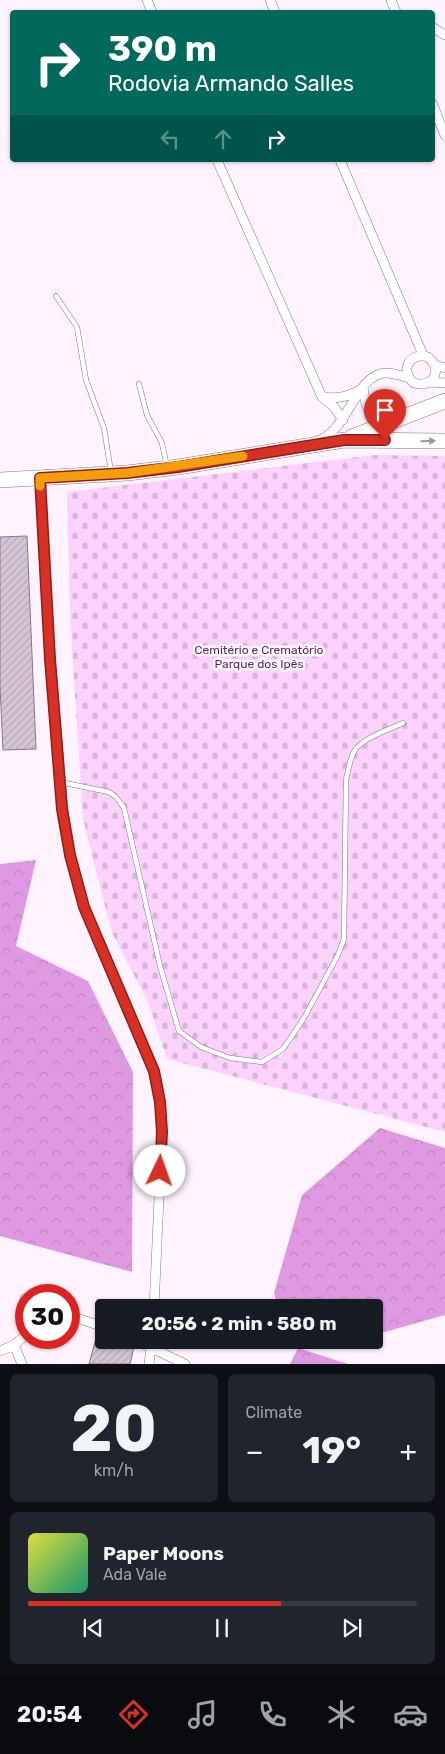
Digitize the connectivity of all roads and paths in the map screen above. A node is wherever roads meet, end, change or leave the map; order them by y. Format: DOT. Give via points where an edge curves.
graph roads {
  1 [pos="435,110"];
  2 [pos="445,135"];
  3 [pos="218,162"];
  4 [pos="341,162"];
  5 [pos="56,296"];
  6 [pos="423,355"];
  7 [pos="435,364"];
  8 [pos="407,365"];
  9 [pos="445,368"];
  10 [pos="391,373"];
  11 [pos="409,378"];
  12 [pos="430,382"];
  13 [pos="445,383"];
  14 [pos="139,384"];
  15 [pos="363,388"];
  16 [pos="322,397"];
  17 [pos="445,401"];
  18 [pos="343,420"];
  19 [pos="389,423"];
  20 [pos="344,440"];
  21 [pos="445,441"];
  22 [pos="304,447"];
  23 [pos="167,468"];
  24 [pos="111,474"];
  25 [pos="40,478"];
  26 [pos="0,480"];
  27 [pos="403,723"];
  28 [pos="60,782"];
  29 [pos="154,1299"];
  30 [pos="80,1319"];
  31 [pos="95,1324"];
  32 [pos="14,1345"];
  33 [pos="151,1349"];
  34 [pos="160,1349"];
  35 [pos="0,1351"];
  36 [pos="22,1364"];
  37 [pos="149,1364"];
  38 [pos="185,1364"];
  1 -- 2 [label="street"];
  3 -- 16 [label="street"];
  4 -- 6 [label="street"];
  5 -- 24 [label="lane" via="77,327 86,380 104,428"];
  6 -- 7 [label="street"];
  6 -- 8 [label="street" via="414,357"];
  7 -- 9 [label="street"];
  7 -- 12 [label="street" via="436,374"];
  8 -- 10 [label="street"];
  8 -- 11 [label="street"];
  10 -- 11 [label="street"];
  10 -- 15 [label="street" via="378,374"];
  11 -- 12 [label="street" via="419,385"];
  12 -- 13 [label="street"];
  14 -- 23 [label="lane" via="147,415 162,443"];
  15 -- 16 [label="street" via="337,399"];
  15 -- 18 [label="street"];
  15 -- 19 [label="street" via="368,411"];
  16 -- 18 [label="street"];
  17 -- 19 [label="main road"];
  18 -- 22 [label="street" via="328,437"];
  19 -- 20 [label="main road"];
  20 -- 21 [label="main road, one-way"];
  20 -- 22 [label="main road"];
  22 -- 23 [label="main road"];
  23 -- 24 [label="main road"];
  24 -- 25 [label="main road"];
  25 -- 26 [label="main road"];
  25 -- 28 [label="street"];
  27 -- 28 [label="lane" via="363,742 352,756 346,780 344,939 304,1018 288,1042 282,1050 262,1062 230,1058 201,1048 179,1031 160,966 124,808 109,792"];
  28 -- 29 [label="street" via="70,855 84,907 154,1071 160,1102 162,1132"];
  30 -- 31 [label="street"];
  32 -- 35 [label="street"];
  32 -- 36 [label="street"];
  33 -- 37 [label="street"];
  34 -- 38 [label="street"];
}
